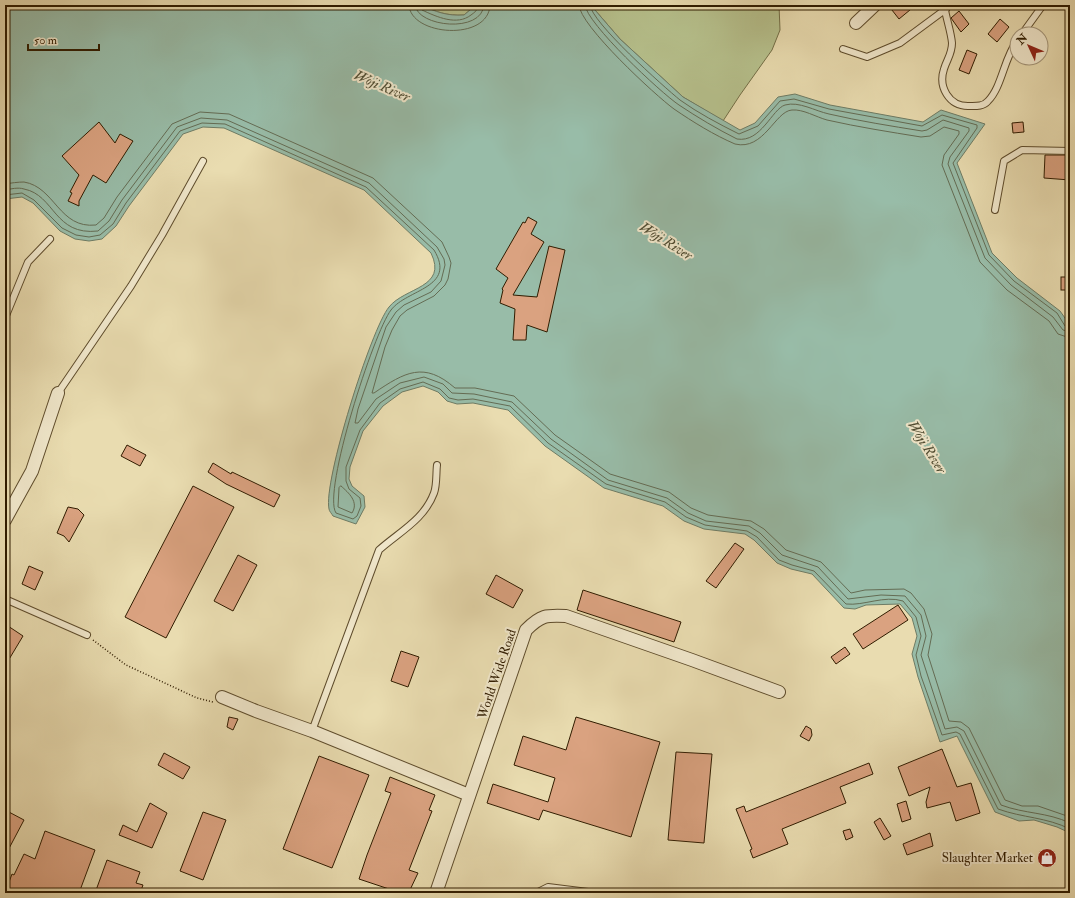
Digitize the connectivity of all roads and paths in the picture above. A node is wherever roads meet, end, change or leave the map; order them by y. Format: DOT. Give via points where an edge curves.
graph roads {
  1 [pos="875,5"];
  2 [pos="1043,5"];
  3 [pos="947,8"];
  4 [pos="856,24"];
  5 [pos="1028,26"];
  6 [pos="843,49"];
  7 [pos="1009,53"];
  8 [pos="1070,151"];
  9 [pos="203,161"];
  10 [pos="995,210"];
  11 [pos="50,239"];
  12 [pos="5,318"];
  13 [pos="58,393"];
  14 [pos="437,465"];
  15 [pos="5,520"];
  16 [pos="5,599"];
  17 [pos="87,635"];
  18 [pos="779,692"];
  19 [pos="222,697"];
  20 [pos="312,730"];
  21 [pos="469,795"];
  22 [pos="436,893"];
  23 [pos="536,893"];
  24 [pos="596,893"];
  1 -- 4 [label="street"];
  2 -- 5 [label="lane"];
  3 -- 6 [label="lane" via="900,43 867,57"];
  3 -- 7 [label="lane" via="952,43 951,57 944,69 942,86 953,103 982,106 988,101 1004,70"];
  8 -- 10 [label="lane" via="1022,150 1004,161"];
  9 -- 13 [label="lane" via="131,286"];
  11 -- 12 [label="lane" via="28,262"];
  13 -- 15 [label="street" via="32,471"];
  14 -- 20 [label="lane" via="435,492 424,512 407,529 379,550"];
  16 -- 17 [label="lane"];
  17 -- 19 [label="path" via="126,665 146,675 209,702 215,702"];
  18 -- 21 [label="street, World Wide Road" via="566,616 548,615 536,620 526,630"];
  19 -- 20 [label="street"];
  20 -- 21 [label="street"];
  21 -- 22 [label="street, World Wide Road"];
  23 -- 24 [label="lane" via="548,887"];
}
